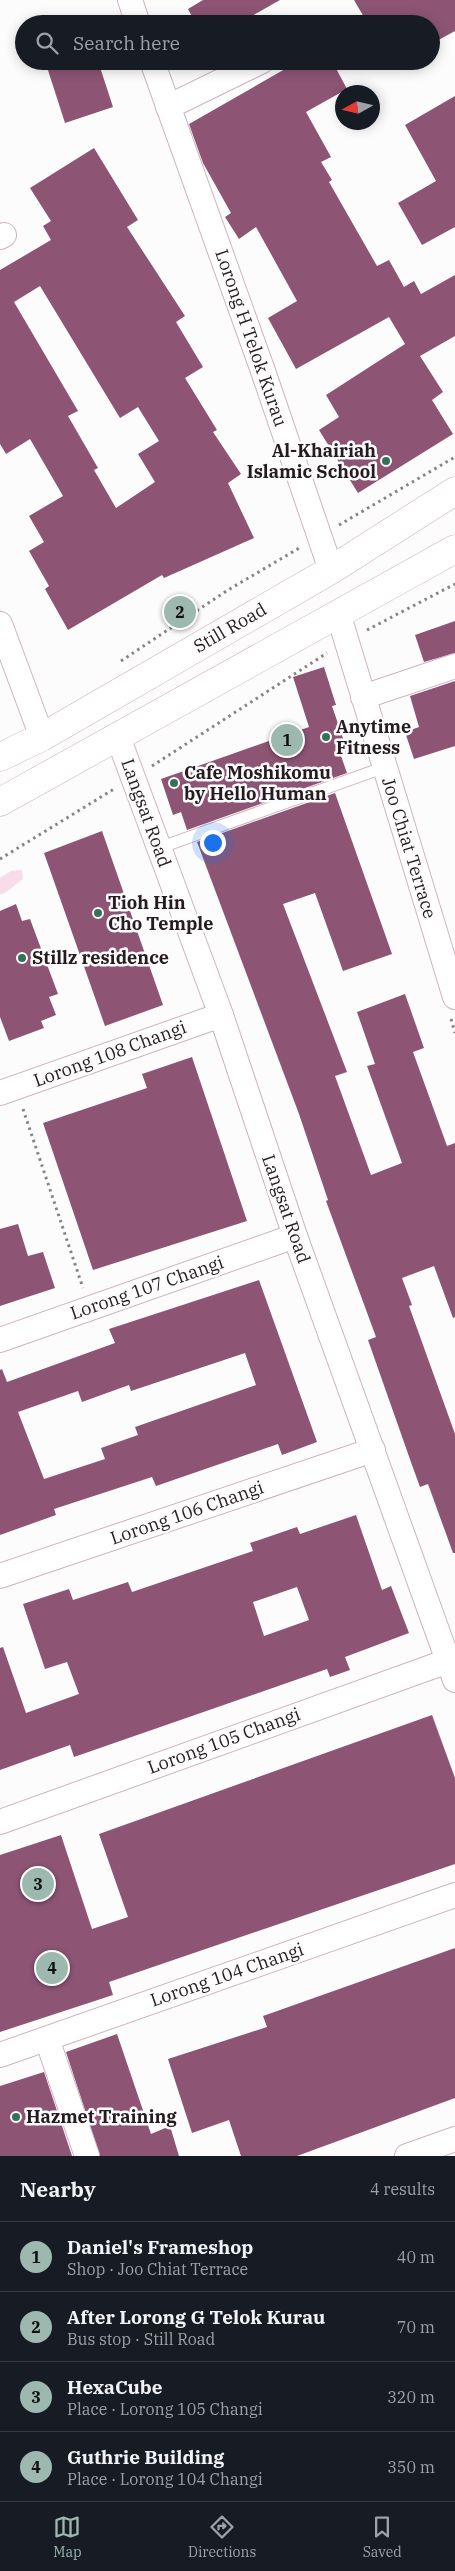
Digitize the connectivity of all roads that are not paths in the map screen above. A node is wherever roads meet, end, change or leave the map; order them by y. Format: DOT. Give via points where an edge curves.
graph roads {
  1 [pos="130,0"];
  2 [pos="135,15"];
  3 [pos="155,70"];
  4 [pos="243,70"];
  5 [pos="168,106"];
  6 [pos="455,491"];
  7 [pos="455,549"];
  8 [pos="331,570"];
  9 [pos="338,613"];
  10 [pos="0,624"];
  11 [pos="455,666"];
  12 [pos="364,697"];
  13 [pos="42,736"];
  14 [pos="118,737"];
  15 [pos="0,757"];
  16 [pos="385,767"];
  17 [pos="0,802"];
  18 [pos="159,848"];
  19 [pos="455,997"];
  20 [pos="221,1015"];
  21 [pos="10,1098"];
  22 [pos="294,1236"];
  23 [pos="0,1340"];
  24 [pos="373,1450"];
  25 [pos="0,1576"];
  26 [pos="452,1670"];
  27 [pos="0,1822"];
  28 [pos="455,1896"];
  29 [pos="47,2039"];
  30 [pos="0,2055"];
  31 [pos="455,2140"];
  32 [pos="87,2156"];
  33 [pos="406,2156"];
  1 -- 2 [label="street"];
  3 -- 5 [label="street, Lorong H Telok Kurau"];
  4 -- 5 [label="street"];
  5 -- 8 [label="street, Lorong H Telok Kurau" via="264,370"];
  6 -- 8 [label="highway, Still Road"];
  7 -- 9 [label="highway"];
  8 -- 13 [label="highway, Still Road"];
  9 -- 12 [label="street, Joo Chiat Terrace"];
  9 -- 14 [label="highway"];
  10 -- 13 [label="street"];
  11 -- 12 [label="street"];
  12 -- 16 [label="street, Joo Chiat Terrace"];
  13 -- 15 [label="highway, Still Road"];
  14 -- 17 [label="highway"];
  14 -- 18 [label="street, Langsat Road"];
  16 -- 18 [label="lane"];
  16 -- 19 [label="street, Joo Chiat Terrace"];
  18 -- 20 [label="street, Langsat Road"];
  20 -- 21 [label="street, Lorong 108 Changi"];
  20 -- 22 [label="street, Langsat Road"];
  22 -- 23 [label="street, Lorong 107 Changi"];
  22 -- 24 [label="street, Langsat Road"];
  24 -- 25 [label="street, Lorong 106 Changi"];
  24 -- 26 [label="street, Langsat Road"];
  26 -- 27 [label="street, Lorong 105 Changi"];
  28 -- 29 [label="street, Lorong 104 Changi"];
  29 -- 30 [label="street, Lorong 104 Changi"];
  29 -- 32 [label="street"];
  31 -- 33 [label="street"];
}
